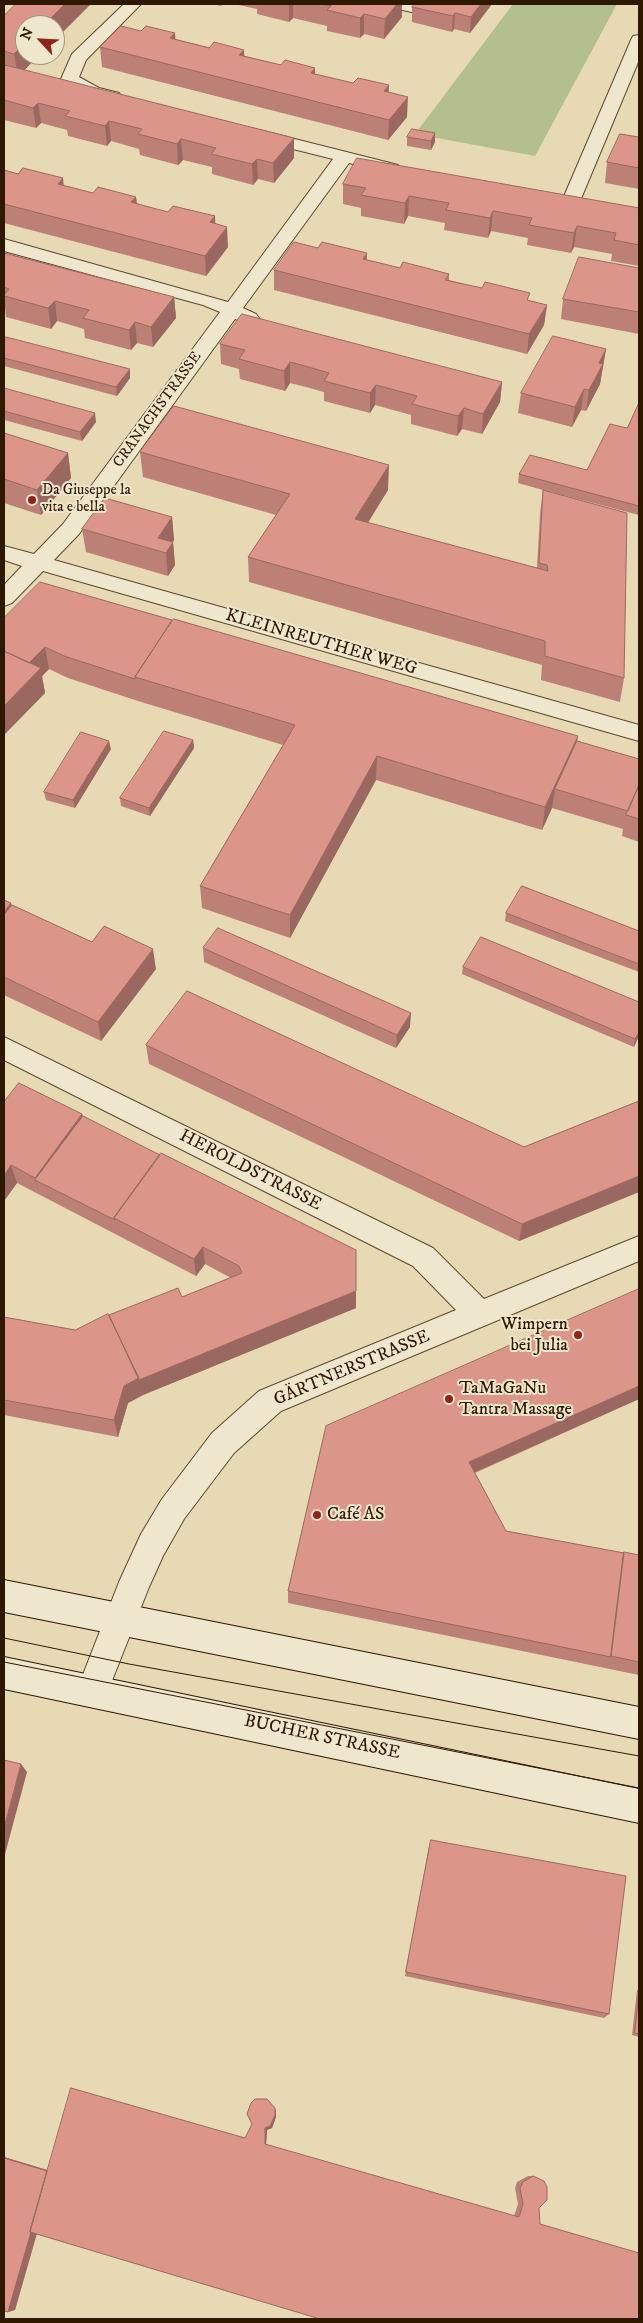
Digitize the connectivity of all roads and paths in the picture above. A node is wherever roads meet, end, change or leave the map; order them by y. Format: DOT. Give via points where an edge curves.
graph roads {
  1 [pos="134,4"];
  2 [pos="400,4"];
  3 [pos="416,8"];
  4 [pos="639,41"];
  5 [pos="132,102"];
  6 [pos="238,129"];
  7 [pos="344,157"];
  8 [pos="406,171"];
  9 [pos="552,198"];
  10 [pos="571,201"];
  11 [pos="590,205"];
  12 [pos="4,245"];
  13 [pos="232,311"];
  14 [pos="266,324"];
  15 [pos="4,553"];
  16 [pos="39,564"];
  17 [pos="4,598"];
  18 [pos="639,733"];
  19 [pos="4,1048"];
  20 [pos="639,1248"];
  21 [pos="480,1315"];
  22 [pos="4,1596"];
  23 [pos="120,1619"];
  24 [pos="4,1673"];
  25 [pos="93,1690"];
  26 [pos="639,1723"];
  27 [pos="639,1806"];
  1 -- 5 [label="street" via="78,58 70,79 93,92"];
  2 -- 3 [label="street"];
  4 -- 10 [label="street"];
  6 -- 7 [label="street"];
  7 -- 8 [label="street"];
  7 -- 13 [label="street, CRANACHSTRASSE"];
  9 -- 10 [label="street"];
  10 -- 11 [label="street"];
  12 -- 13 [label="street" via="210,301"];
  13 -- 14 [label="street"];
  13 -- 16 [label="street, CRANACHSTRASSE" via="71,529"];
  15 -- 16 [label="street, KLEINREUTHER WEG"];
  16 -- 17 [label="street, CRANACHSTRASSE"];
  16 -- 18 [label="street, KLEINREUTHER WEG"];
  19 -- 21 [label="street, HEROLDSTRASSE" via="423,1257"];
  20 -- 21 [label="street, GÄRTNERSTRASSE"];
  21 -- 23 [label="street, GÄRTNERSTRASSE" via="270,1402 222,1443 173,1509 152,1545"];
  22 -- 23 [label="street"];
  23 -- 25 [label="street, GÄRTNERSTRASSE"];
  23 -- 26 [label="street"];
  24 -- 25 [label="street, BUCHER STRASSE"];
  25 -- 27 [label="street, BUCHER STRASSE"];
}
